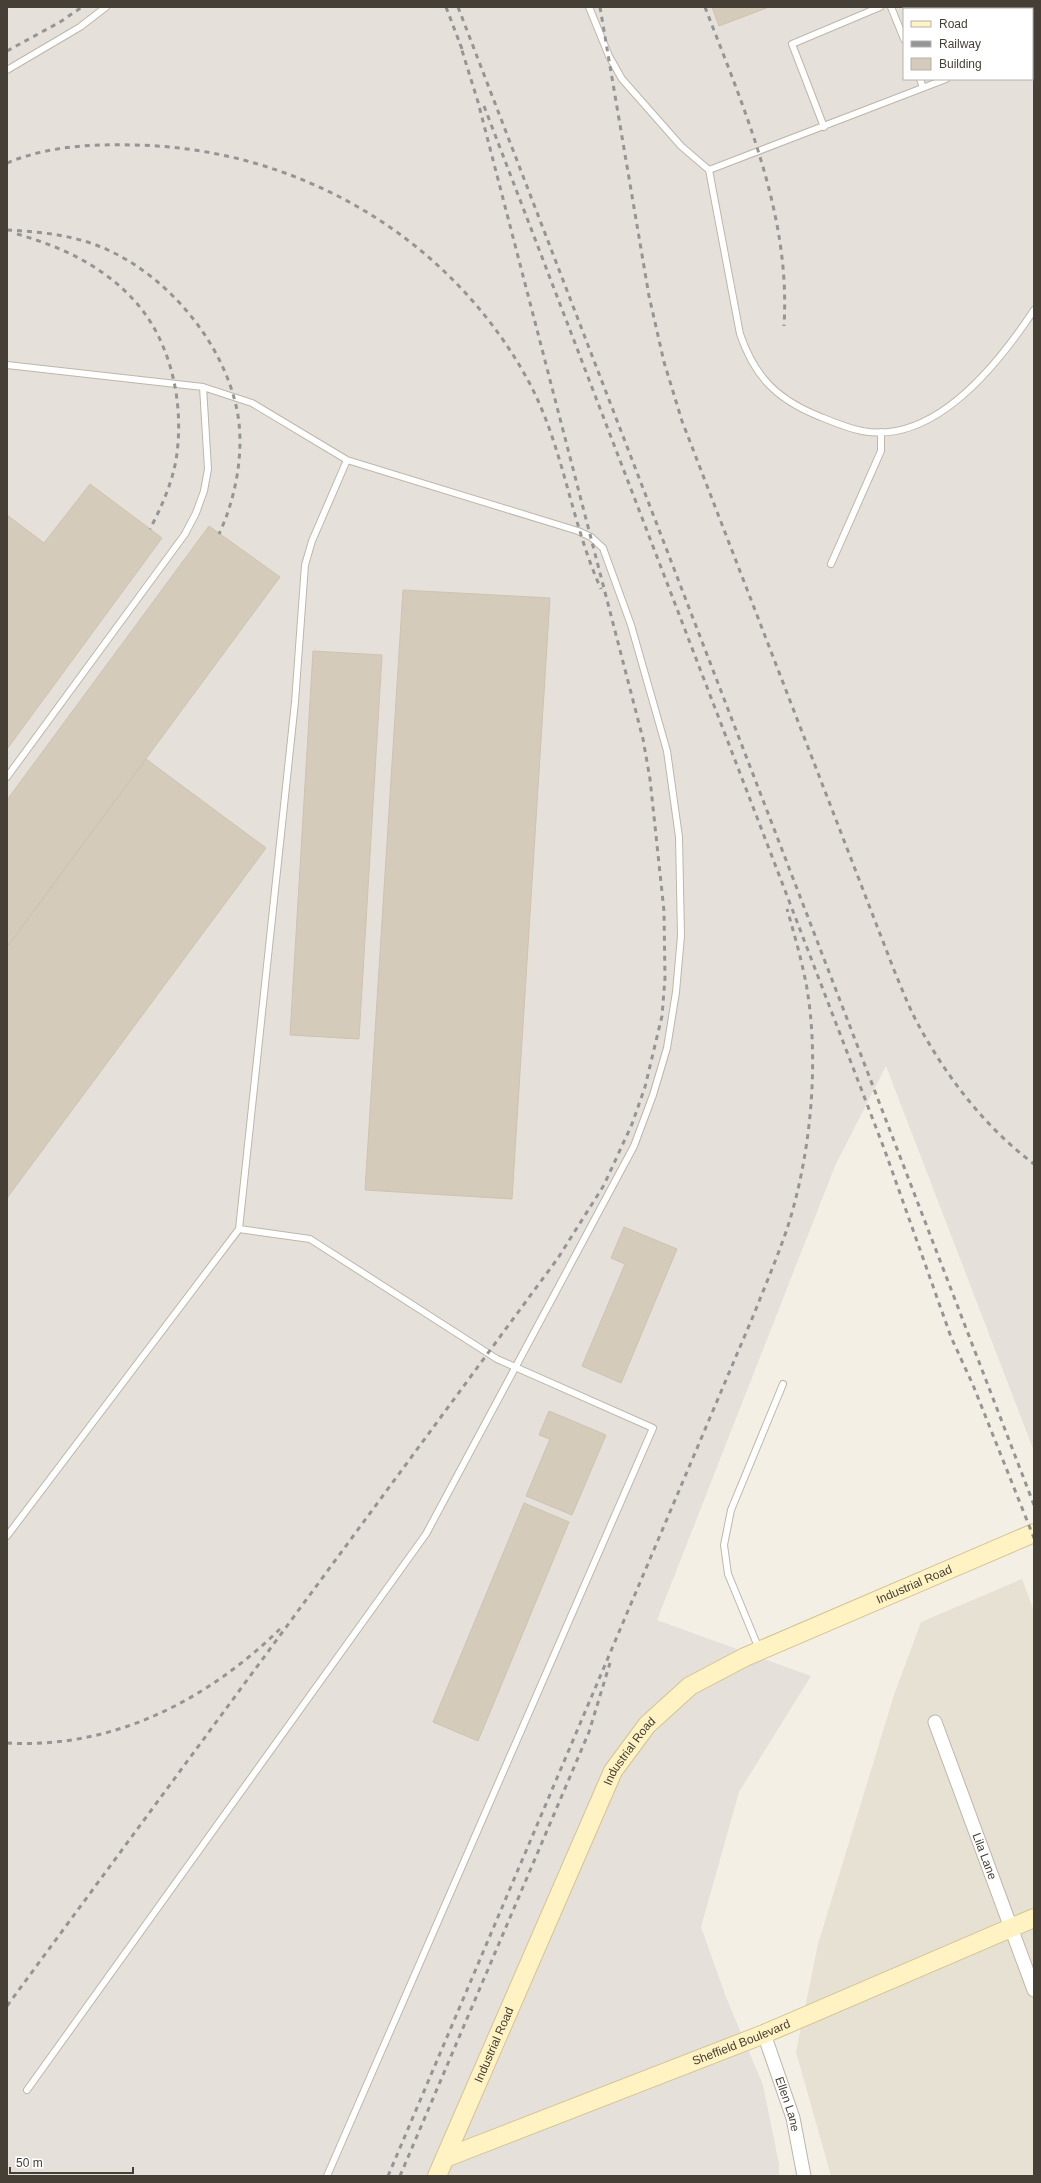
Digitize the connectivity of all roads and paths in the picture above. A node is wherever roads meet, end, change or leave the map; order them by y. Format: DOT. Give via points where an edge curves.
graph roads {
  1 [pos="106,7"];
  2 [pos="589,7"];
  3 [pos="880,7"];
  4 [pos="891,7"];
  5 [pos="903,37"];
  6 [pos="7,70"];
  7 [pos="920,80"];
  8 [pos="943,80"];
  9 [pos="923,88"];
  10 [pos="824,127"];
  11 [pos="709,170"];
  12 [pos="1034,310"];
  13 [pos="7,364"];
  14 [pos="203,387"];
  15 [pos="881,432"];
  16 [pos="347,460"];
  17 [pos="830,564"];
  18 [pos="7,777"];
  19 [pos="239,1229"];
  20 [pos="514,1368"];
  21 [pos="783,1384"];
  22 [pos="1034,1533"];
  23 [pos="7,1536"];
  24 [pos="760,1650"];
  25 [pos="935,1722"];
  26 [pos="1034,1918"];
  27 [pos="1010,1928"];
  28 [pos="1034,1990"];
  29 [pos="764,2034"];
  30 [pos="27,2090"];
  31 [pos="445,2158"];
  32 [pos="327,2176"];
  33 [pos="437,2176"];
  34 [pos="804,2176"];
  1 -- 6 [label="lane" via="80,27"];
  2 -- 11 [label="lane" via="609,56 622,79 681,146"];
  3 -- 10 [label="lane" via="792,44"];
  4 -- 5 [label="lane"];
  7 -- 9 [label="lane"];
  8 -- 9 [label="lane"];
  9 -- 10 [label="lane"];
  10 -- 11 [label="lane"];
  11 -- 15 [label="lane" via="740,334 748,356 760,376 776,392 807,411 857,430"];
  12 -- 15 [label="lane" via="1011,345 979,382 942,412 918,424"];
  13 -- 14 [label="lane"];
  14 -- 16 [label="lane" via="252,403"];
  14 -- 18 [label="lane" via="208,469 196,513 185,534"];
  15 -- 17 [label="lane" via="881,452"];
  16 -- 19 [label="lane" via="312,541 305,565 295,702"];
  16 -- 20 [label="lane" via="578,531 599,543 606,554 631,625 667,751 680,837 681,936 667,1048 634,1146"];
  19 -- 20 [label="lane" via="310,1239"];
  19 -- 23 [label="lane"];
  20 -- 30 [label="lane" via="426,1534"];
  20 -- 32 [label="lane" via="653,1428"];
  21 -- 24 [label="lane" via="730,1510 724,1545 728,1574"];
  22 -- 24 [label="street, Industrial Road"];
  24 -- 31 [label="street, Industrial Road" via="690,1686 647,1726 613,1771"];
  25 -- 27 [label="street, Lila Lane"];
  26 -- 27 [label="street, Sheffield Boulevard"];
  27 -- 28 [label="street, Lila Lane"];
  27 -- 29 [label="street, Sheffield Boulevard"];
  29 -- 31 [label="street, Sheffield Boulevard"];
  29 -- 34 [label="street, Ellen Lane" via="792,2118"];
  31 -- 33 [label="street, Industrial Road"];
}
